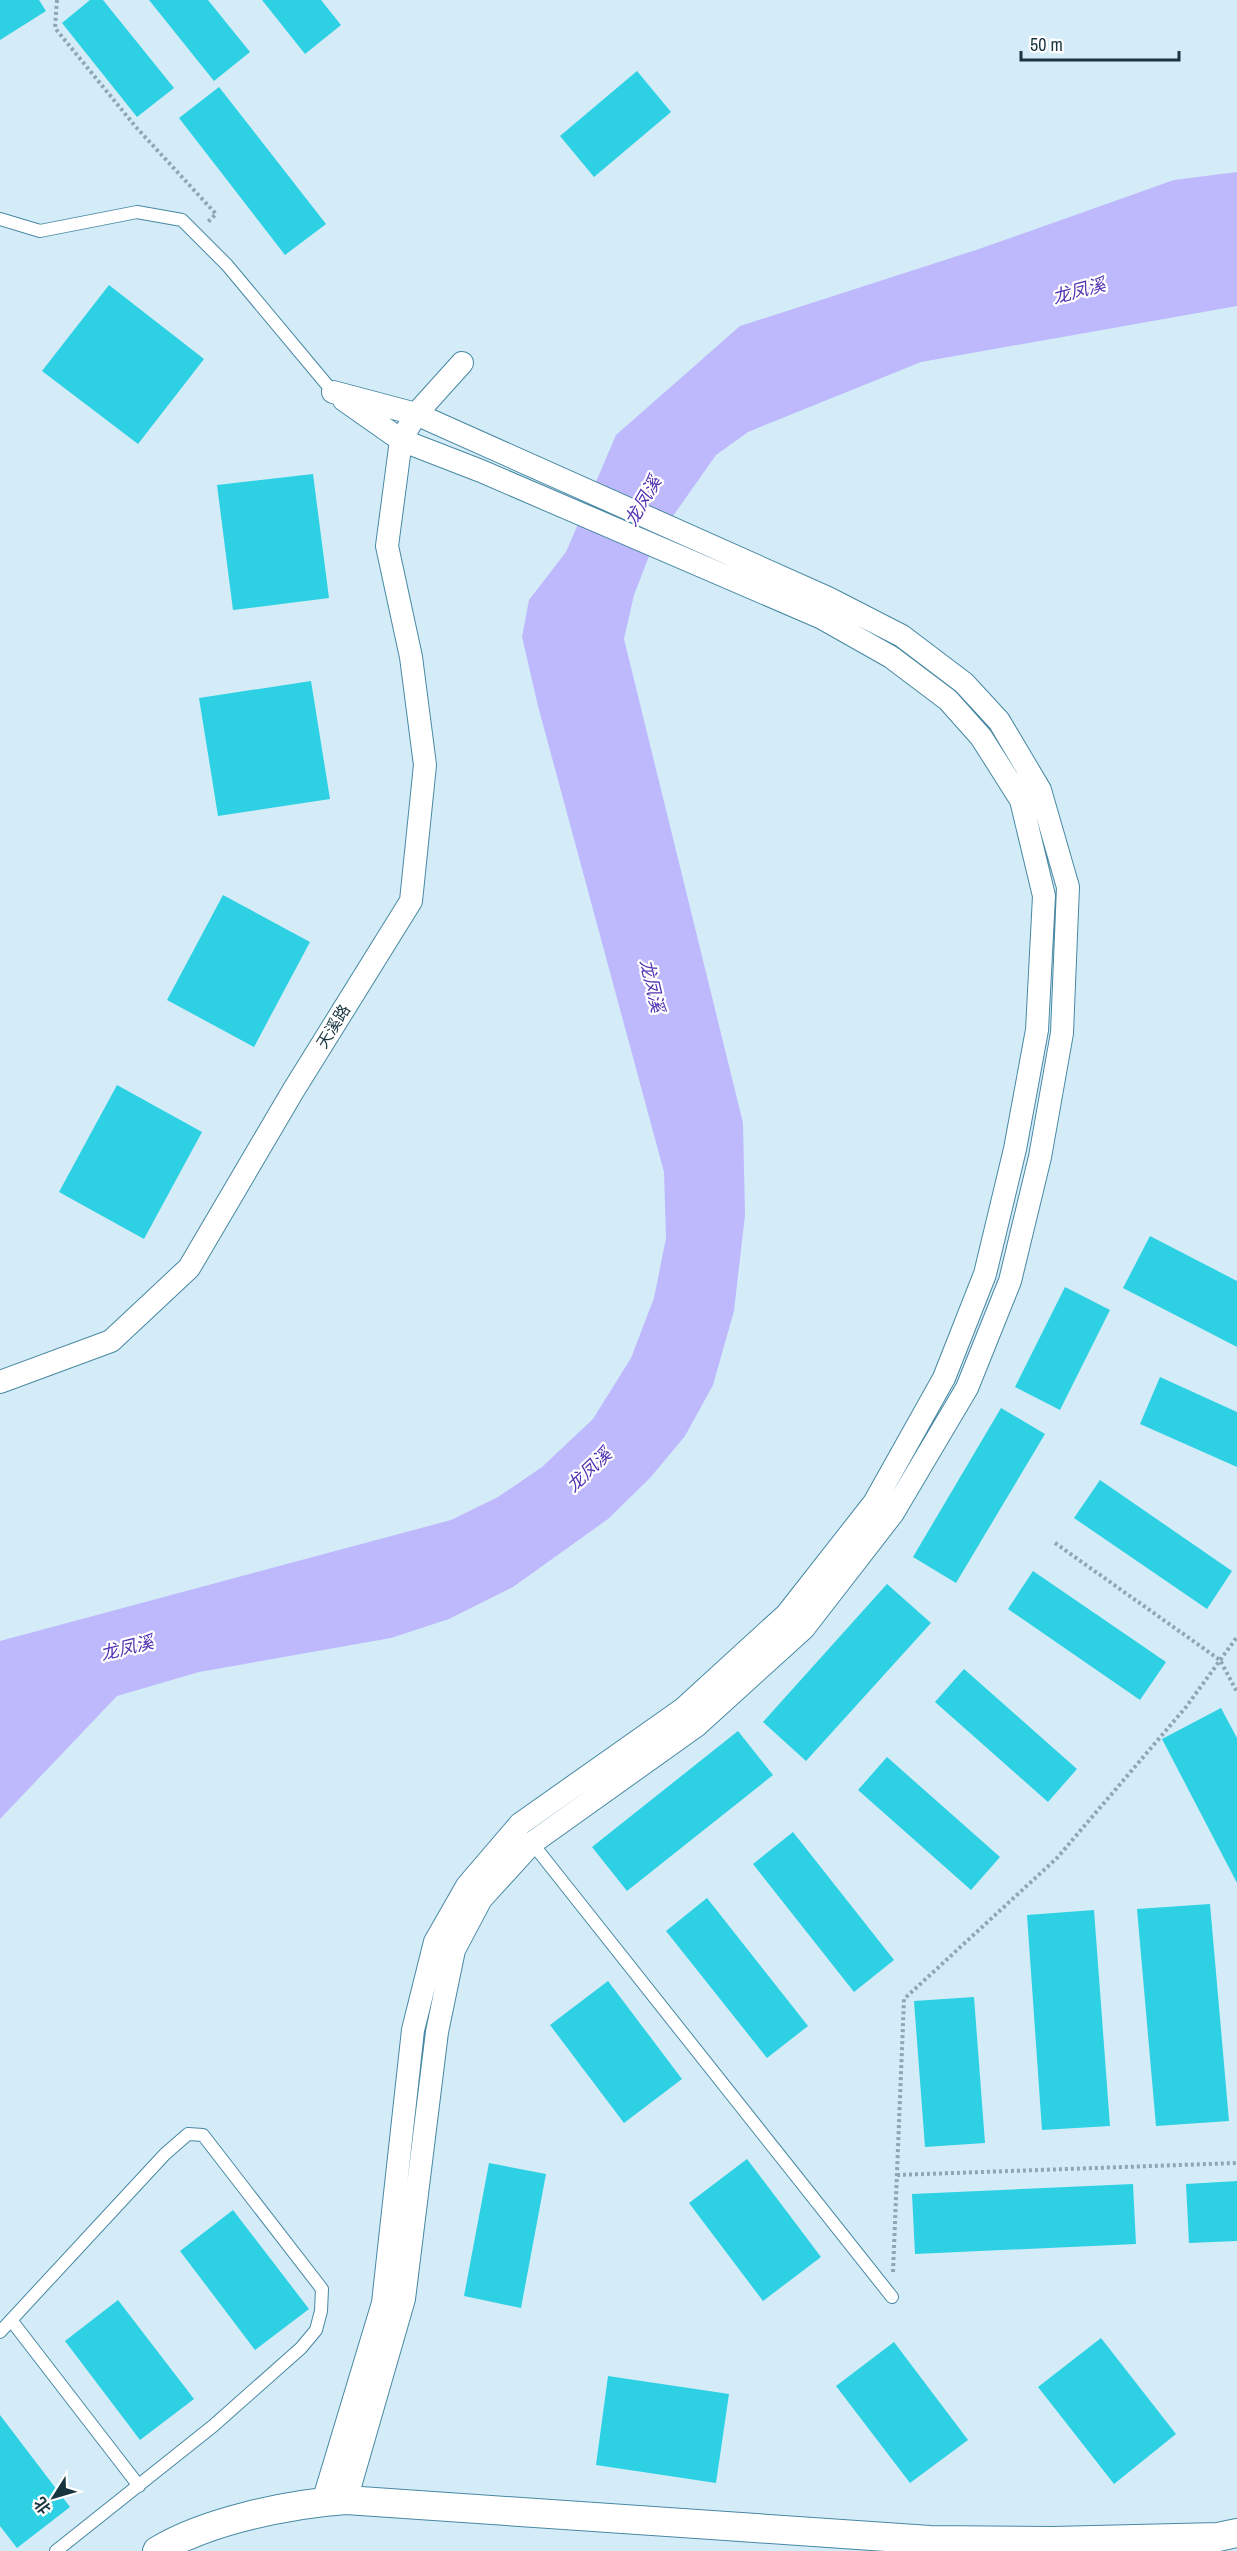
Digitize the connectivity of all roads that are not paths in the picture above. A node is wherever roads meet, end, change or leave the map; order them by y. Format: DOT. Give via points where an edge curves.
graph roads {
  1 [pos="0,219"];
  2 [pos="462,363"];
  3 [pos="333,392"];
  4 [pos="416,414"];
  5 [pos="401,440"];
  6 [pos="0,1382"];
  7 [pos="533,1815"];
  8 [pos="505,1842"];
  9 [pos="532,1843"];
  10 [pos="892,2297"];
  11 [pos="11,2320"];
  12 [pos="0,2332"];
  13 [pos="139,2486"];
  14 [pos="335,2501"];
  15 [pos="1237,2533"];
  16 [pos="56,2551"];
  17 [pos="157,2551"];
  1 -- 3 [label="lane" via="40,231 137,212 182,220 227,265"];
  2 -- 4 [label="street"];
  3 -- 4 [label="street"];
  3 -- 5 [label="street"];
  4 -- 5 [label="street"];
  4 -- 9 [label="street" via="828,598 902,636 964,683 999,722 1040,790 1068,887 1062,1033 1040,1157 1010,1281 967,1388 893,1513 804,1628 696,1726"];
  5 -- 6 [label="street, 天溪路" via="387,546 411,657 425,765 411,901 189,1268 111,1341"];
  5 -- 7 [label="street" via="822,618 891,657 948,700 981,738 1021,800 1044,896 1037,1030 1015,1149 985,1274 944,1377 873,1503 787,1614 682,1709"];
  7 -- 8 [label="street"];
  7 -- 9 [label="lane"];
  8 -- 9 [label="lane"];
  8 -- 14 [label="street" via="467,1886 435,1942 413,2030 383,2303"];
  9 -- 10 [label="lane"];
  9 -- 14 [label="street" via="481,1899 454,1950 437,2032 404,2299"];
  11 -- 12 [label="lane"];
  11 -- 13 [label="lane"];
  11 -- 13 [label="lane" via="165,2154 188,2134 203,2135 322,2289 321,2311 316,2330 301,2348"];
  13 -- 16 [label="lane"];
  14 -- 15 [label="street" via="930,2540 1053,2541 1218,2537"];
  14 -- 17 [label="street" via="216,2523"];
}
